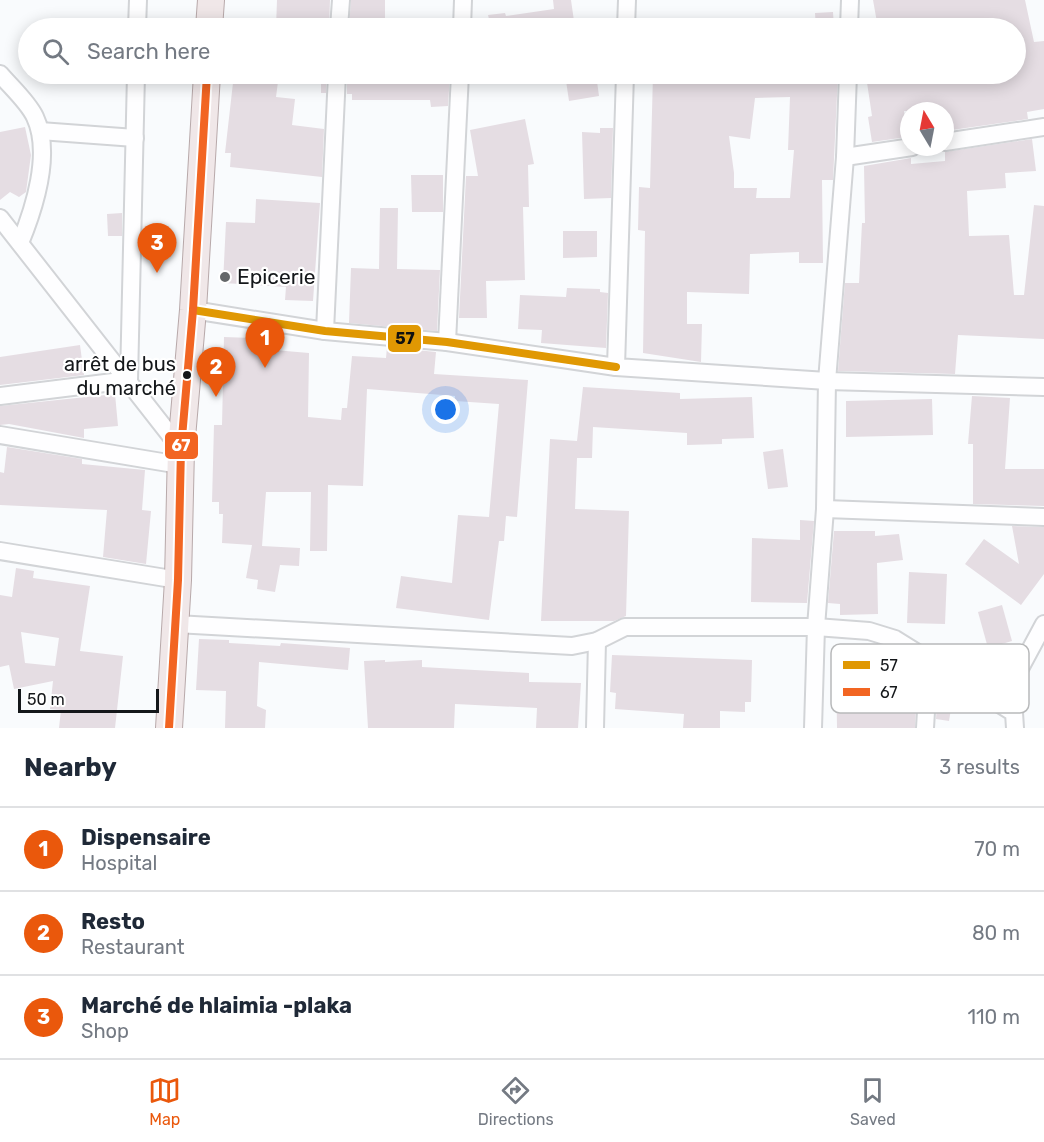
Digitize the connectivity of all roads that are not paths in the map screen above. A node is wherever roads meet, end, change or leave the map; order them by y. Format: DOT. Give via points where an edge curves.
graph roads {
  1 [pos="138,0"];
  2 [pos="211,0"];
  3 [pos="341,0"];
  4 [pos="463,0"];
  5 [pos="627,0"];
  6 [pos="850,0"];
  7 [pos="137,18"];
  8 [pos="210,18"];
  9 [pos="340,18"];
  10 [pos="462,18"];
  11 [pos="626,18"];
  12 [pos="849,18"];
  13 [pos="0,74"];
  14 [pos="136,84"];
  15 [pos="206,84"];
  16 [pos="337,84"];
  17 [pos="460,84"];
  18 [pos="625,84"];
  19 [pos="848,84"];
  20 [pos="1044,127"];
  21 [pos="40,131"];
  22 [pos="135,138"];
  23 [pos="954,141"];
  24 [pos="900,149"];
  25 [pos="845,157"];
  26 [pos="0,218"];
  27 [pos="20,243"];
  28 [pos="193,310"];
  29 [pos="325,331"];
  30 [pos="447,342"];
  31 [pos="616,366"];
  32 [pos="129,380"];
  33 [pos="827,381"];
  34 [pos="1044,387"];
  35 [pos="0,396"];
  36 [pos="0,435"];
  37 [pos="181,457"];
  38 [pos="825,509"];
  39 [pos="1044,517"];
  40 [pos="0,551"];
  41 [pos="178,580"];
  42 [pos="176,624"];
  43 [pos="1044,624"];
  44 [pos="816,627"];
  45 [pos="597,641"];
  46 [pos="903,644"];
  47 [pos="1029,652"];
  48 [pos="926,713"];
  49 [pos="169,728"];
  50 [pos="595,728"];
  51 [pos="813,728"];
  52 [pos="925,728"];
  1 -- 7 [label="street"];
  2 -- 8 [label="main road"];
  3 -- 9 [label="street"];
  4 -- 10 [label="street"];
  5 -- 11 [label="street"];
  6 -- 12 [label="street"];
  13 -- 21 [label="street" via="35,115"];
  14 -- 22 [label="street"];
  15 -- 28 [label="main road"];
  16 -- 29 [label="street"];
  17 -- 30 [label="street"];
  18 -- 31 [label="street"];
  19 -- 25 [label="street"];
  20 -- 23 [label="street"];
  21 -- 22 [label="street"];
  21 -- 27 [label="street" via="40,183"];
  22 -- 32 [label="street"];
  24 -- 25 [label="street"];
  25 -- 33 [label="street"];
  26 -- 27 [label="street"];
  27 -- 32 [label="street"];
  28 -- 29 [label="street"];
  28 -- 37 [label="main road"];
  29 -- 30 [label="street"];
  30 -- 31 [label="street"];
  31 -- 33 [label="street"];
  32 -- 35 [label="street"];
  32 -- 37 [label="street"];
  33 -- 34 [label="street"];
  33 -- 38 [label="street"];
  36 -- 37 [label="street"];
  37 -- 41 [label="main road"];
  38 -- 39 [label="street"];
  38 -- 44 [label="street"];
  40 -- 41 [label="street"];
  41 -- 42 [label="main road"];
  42 -- 45 [label="street" via="572,646"];
  42 -- 49 [label="main road"];
  43 -- 47 [label="street"];
  44 -- 45 [label="street" via="625,627"];
  44 -- 46 [label="street" via="868,630"];
  44 -- 51 [label="street"];
  45 -- 50 [label="street"];
  48 -- 52 [label="street"];
}
